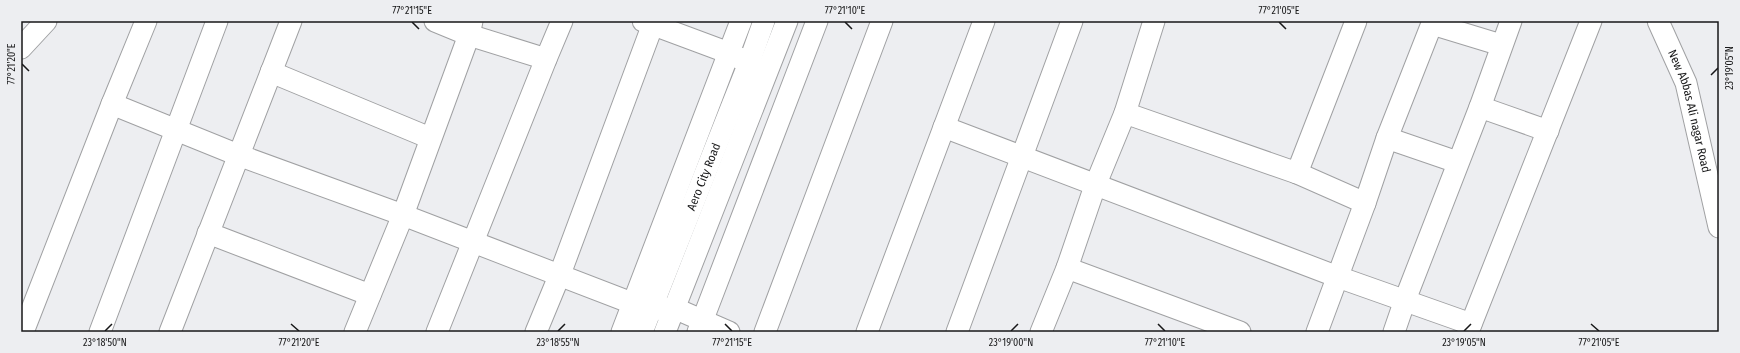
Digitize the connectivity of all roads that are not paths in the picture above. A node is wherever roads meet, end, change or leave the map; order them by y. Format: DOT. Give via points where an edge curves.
graph roads {
  1 [pos="46,21"];
  2 [pos="146,21"];
  3 [pos="216,21"];
  4 [pos="290,21"];
  5 [pos="435,21"];
  6 [pos="562,21"];
  7 [pos="741,21"];
  8 [pos="764,21"];
  9 [pos="786,21"];
  10 [pos="817,21"];
  11 [pos="882,21"];
  12 [pos="984,21"];
  13 [pos="1072,21"];
  14 [pos="1154,21"];
  15 [pos="1511,21"];
  16 [pos="1591,21"];
  17 [pos="1658,21"];
  18 [pos="648,22"];
  19 [pos="1350,22"];
  20 [pos="1432,22"];
  21 [pos="470,28"];
  22 [pos="1501,45"];
  23 [pos="21,48"];
  24 [pos="729,53"];
  25 [pos="546,59"];
  26 [pos="748,63"];
  27 [pos="271,72"];
  28 [pos="112,104"];
  29 [pos="1480,107"];
  30 [pos="1125,113"];
  31 [pos="944,127"];
  32 [pos="175,130"];
  33 [pos="1548,131"];
  34 [pos="430,138"];
  35 [pos="1387,138"];
  36 [pos="238,155"];
  37 [pos="1023,156"];
  38 [pos="1457,162"];
  39 [pos="1298,173"];
  40 [pos="1096,186"];
  41 [pos="1365,203"];
  42 [pos="403,215"];
  43 [pos="1719,226"];
  44 [pos="208,233"];
  45 [pos="473,242"];
  46 [pos="1067,268"];
  47 [pos="560,274"];
  48 [pos="1338,277"];
  49 [pos="370,296"];
  50 [pos="1404,300"];
  51 [pos="642,307"];
  52 [pos="669,321"];
  53 [pos="701,326"];
  54 [pos="1470,328"];
  55 [pos="23,332"];
  56 [pos="100,332"];
  57 [pos="170,332"];
  58 [pos="355,332"];
  59 [pos="437,332"];
  60 [pos="536,332"];
  61 [pos="622,332"];
  62 [pos="642,332"];
  63 [pos="729,332"];
  64 [pos="765,332"];
  65 [pos="867,332"];
  66 [pos="957,332"];
  67 [pos="1041,332"];
  68 [pos="1239,332"];
  69 [pos="1317,332"];
  70 [pos="1394,332"];
  1 -- 23 [label="street"];
  2 -- 28 [label="street"];
  3 -- 32 [label="street"];
  4 -- 27 [label="street"];
  5 -- 21 [label="street"];
  6 -- 25 [label="street"];
  7 -- 24 [label="street"];
  8 -- 26 [label="street, Aero City Road"];
  9 -- 52 [label="street, Aero City Road"];
  10 -- 53 [label="street"];
  11 -- 64 [label="street"];
  12 -- 31 [label="street"];
  13 -- 37 [label="street"];
  14 -- 30 [label="street"];
  15 -- 22 [label="street"];
  16 -- 33 [label="street"];
  17 -- 43 [label="street, New Abbas Ali nagar Road" via="1686,83"];
  18 -- 24 [label="street"];
  18 -- 47 [label="street"];
  19 -- 39 [label="street"];
  20 -- 22 [label="street"];
  20 -- 35 [label="street"];
  21 -- 25 [label="street"];
  21 -- 34 [label="street"];
  22 -- 29 [label="street"];
  24 -- 26 [label="street"];
  24 -- 51 [label="street"];
  25 -- 45 [label="street"];
  26 -- 51 [label="street, Aero City Road"];
  27 -- 34 [label="street"];
  27 -- 36 [label="street"];
  28 -- 32 [label="street"];
  28 -- 55 [label="street"];
  29 -- 33 [label="street"];
  29 -- 38 [label="street"];
  30 -- 39 [label="street"];
  30 -- 40 [label="street"];
  31 -- 37 [label="street"];
  31 -- 65 [label="street"];
  32 -- 36 [label="street"];
  32 -- 56 [label="street"];
  33 -- 54 [label="street"];
  34 -- 42 [label="street"];
  35 -- 38 [label="street"];
  35 -- 41 [label="street"];
  36 -- 42 [label="street"];
  36 -- 44 [label="street"];
  37 -- 40 [label="street"];
  37 -- 66 [label="street"];
  38 -- 50 [label="street"];
  39 -- 41 [label="street"];
  40 -- 46 [label="street"];
  40 -- 48 [label="street"];
  41 -- 48 [label="street"];
  42 -- 45 [label="street"];
  42 -- 49 [label="street"];
  44 -- 49 [label="street"];
  44 -- 57 [label="street"];
  45 -- 47 [label="street"];
  45 -- 59 [label="street"];
  46 -- 67 [label="street"];
  46 -- 68 [label="street"];
  47 -- 51 [label="street"];
  47 -- 60 [label="street"];
  48 -- 50 [label="street"];
  48 -- 69 [label="street"];
  49 -- 58 [label="street"];
  50 -- 54 [label="street"];
  50 -- 70 [label="street"];
  51 -- 52 [label="street"];
  51 -- 61 [label="street"];
  51 -- 62 [label="street, Aero City Road"];
  52 -- 53 [label="street"];
  53 -- 63 [label="street"];
}
